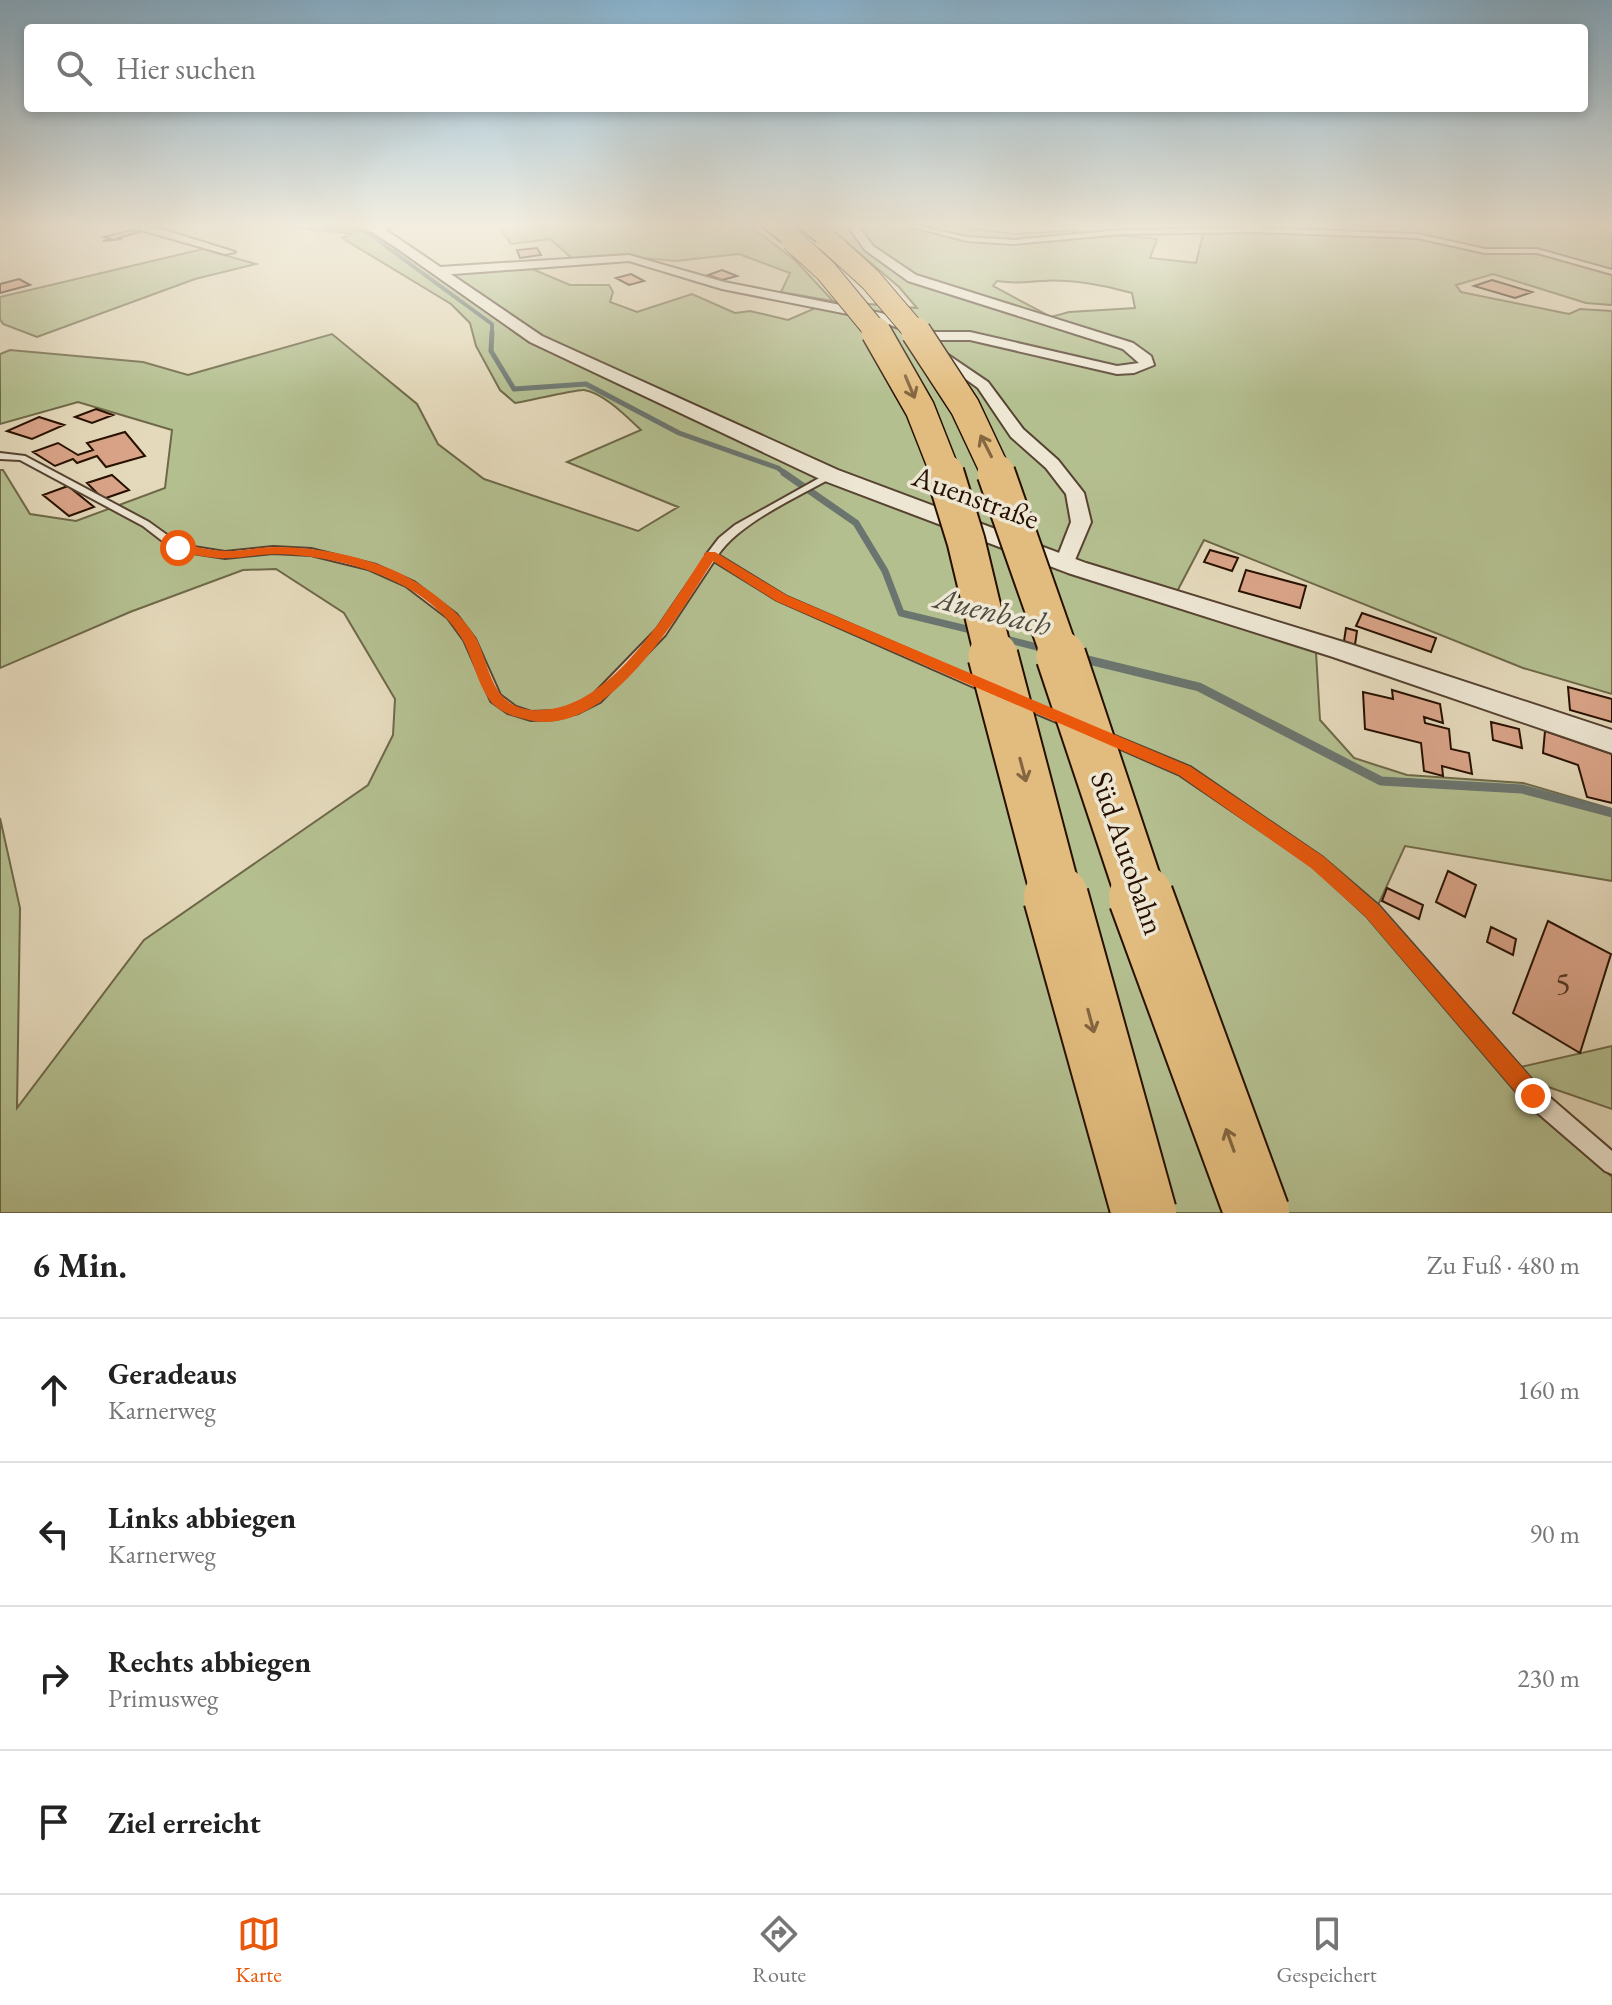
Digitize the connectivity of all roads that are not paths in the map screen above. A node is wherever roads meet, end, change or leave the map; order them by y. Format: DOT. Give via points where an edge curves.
graph roads {
  1 [pos="456,283"];
  2 [pos="714,283"];
  3 [pos="841,283"];
  4 [pos="876,283"];
  5 [pos="926,283"];
  6 [pos="933,336"];
  7 [pos="0,456"];
  8 [pos="811,486"];
  9 [pos="711,555"];
  10 [pos="1065,563"];
  11 [pos="1612,742"];
  12 [pos="1612,1164"];
  13 [pos="1144,1213"];
  14 [pos="1257,1213"];
  1 -- 8 [label="street, Auenstraße" via="536,339"];
  2 -- 6 [label="street" via="876,316"];
  3 -- 13 [label="highway, one-way, bridge" via="905,374 965,534 1041,839"];
  14 -- 4 [label="highway, Süd Autobahn, one-way, bridge" via="1123,842 994,461 924,338"];
  5 -- 6 [label="street" via="1128,346 1147,365 1117,370 998,341"];
  6 -- 10 [label="street" via="929,345 935,353 983,385 1017,433 1075,493 1081,522"];
  7 -- 9 [label="lane" via="22,458 146,524 178,548 225,555 311,552 372,567 410,584 452,616 469,639 495,698 531,716 578,709 596,699 661,632"];
  8 -- 9 [label="lane" via="738,527"];
  8 -- 10 [label="street, Auenstraße"];
  9 -- 12 [label="lane" via="781,598 1185,771 1244,810 1318,862 1373,911 1533,1096"];
  10 -- 11 [label="street, Auenstraße"];
}
